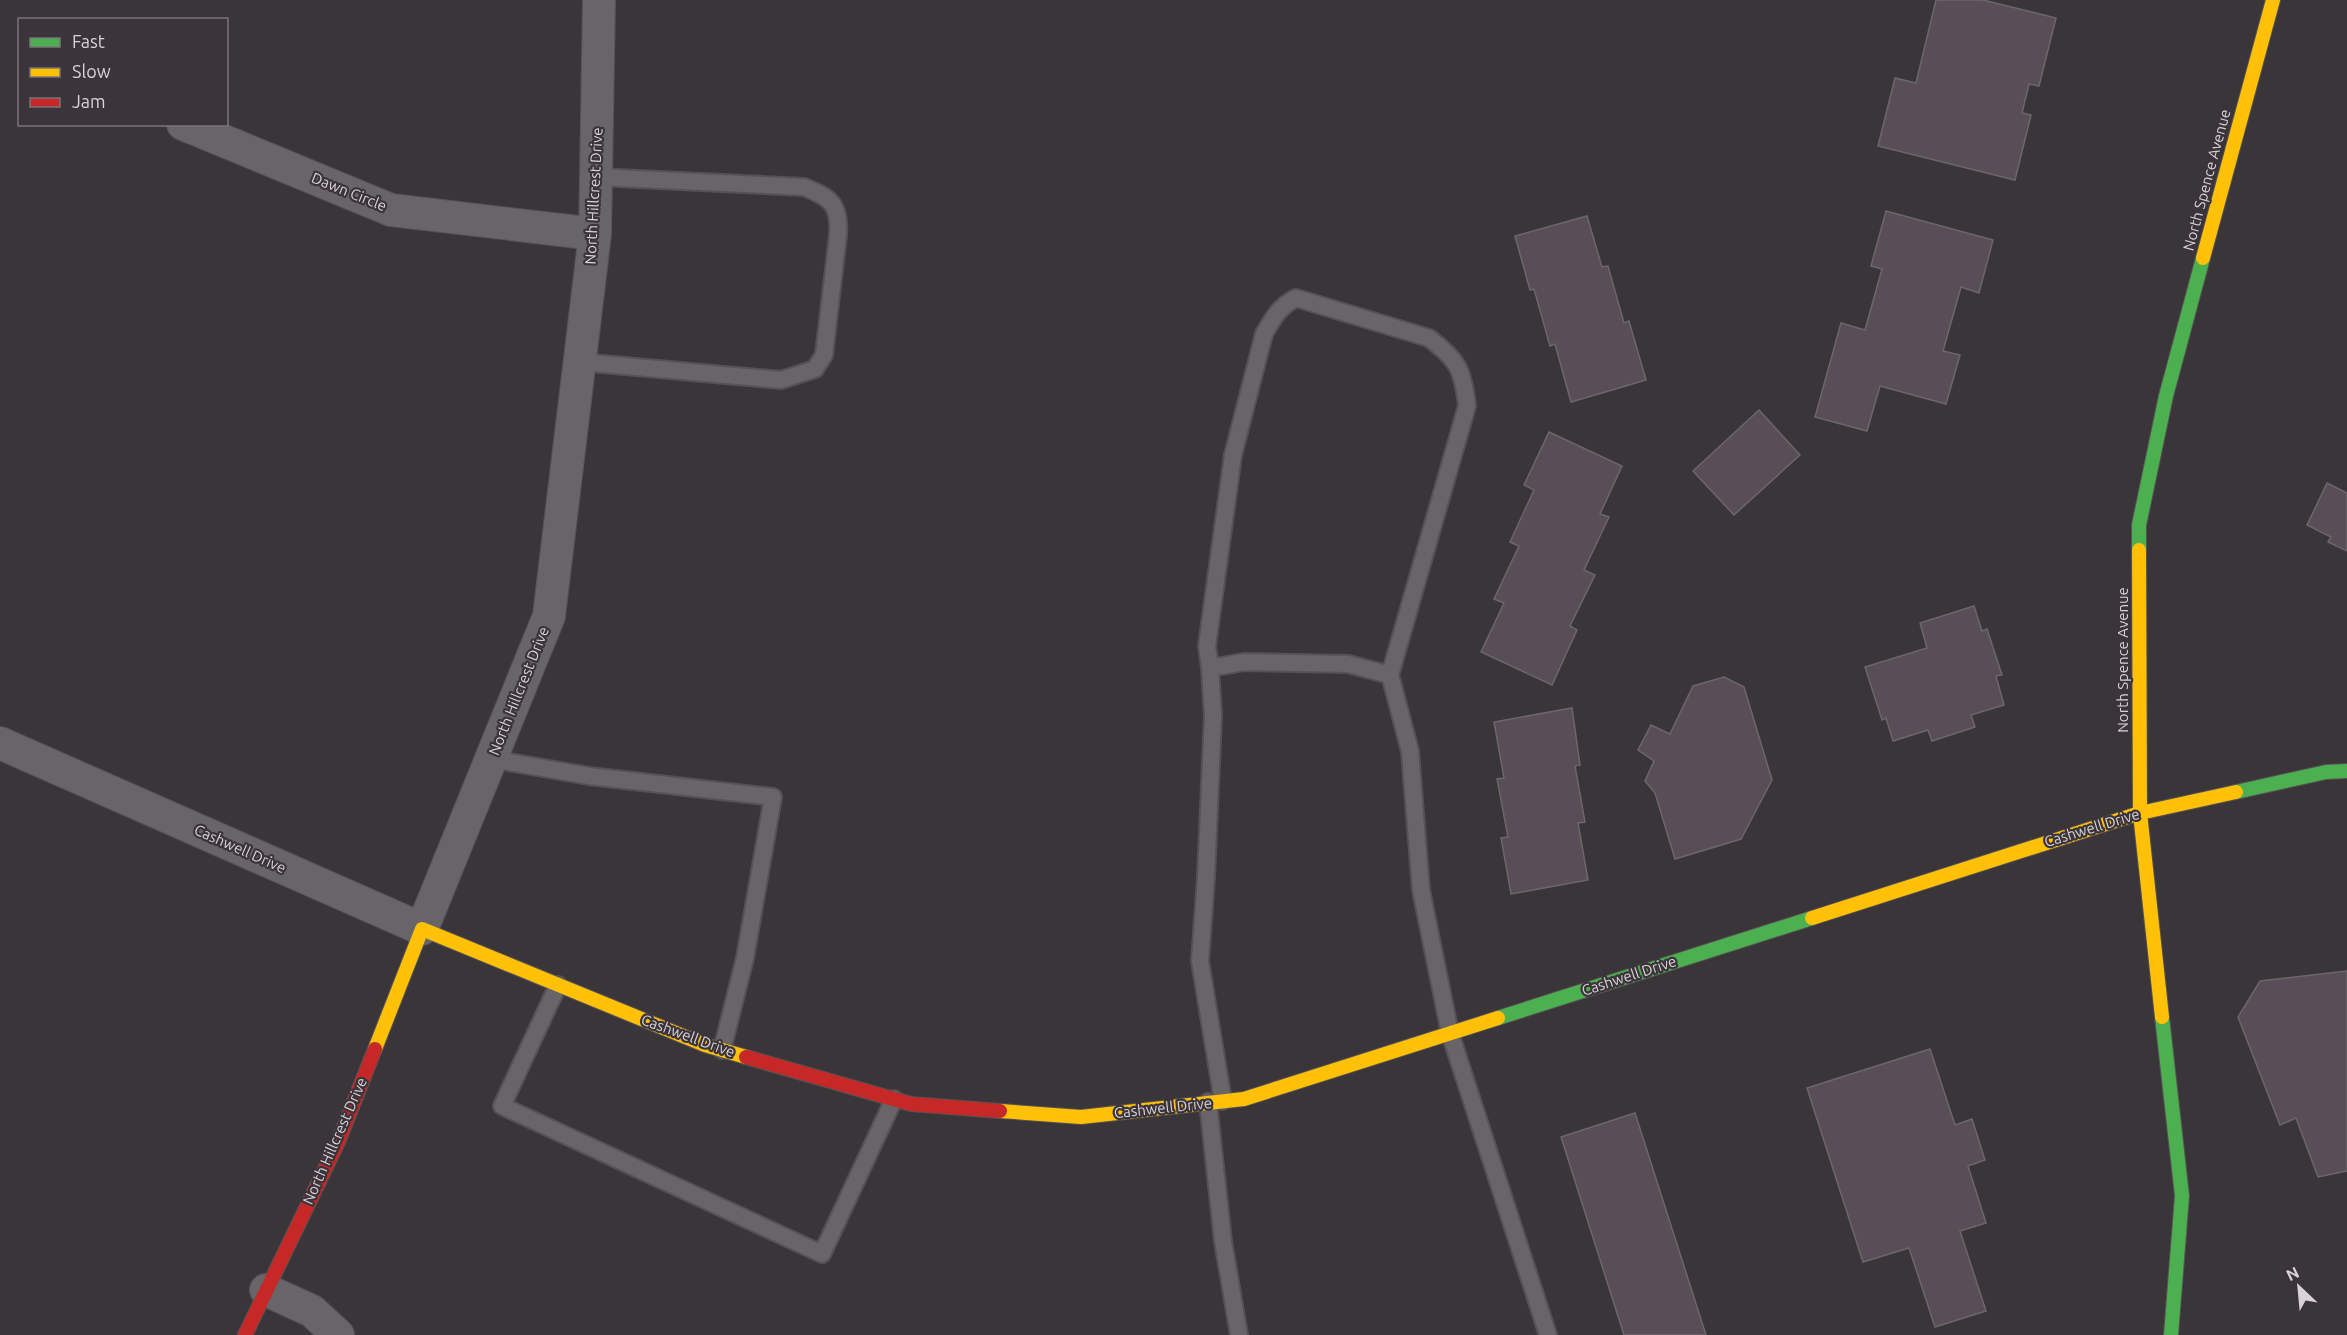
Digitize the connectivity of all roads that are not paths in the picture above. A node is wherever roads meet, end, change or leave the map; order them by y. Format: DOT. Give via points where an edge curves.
graph roads {
  1 [pos="599,0"];
  2 [pos="2274,0"];
  3 [pos="188,126"];
  4 [pos="596,177"];
  5 [pos="595,234"];
  6 [pos="580,362"];
  7 [pos="1210,668"];
  8 [pos="1390,675"];
  9 [pos="0,743"];
  10 [pos="492,759"];
  11 [pos="2347,771"];
  12 [pos="2140,813"];
  13 [pos="422,929"];
  14 [pos="558,985"];
  15 [pos="1450,1033"];
  16 [pos="722,1050"];
  17 [pos="894,1099"];
  18 [pos="1215,1102"];
  19 [pos="266,1290"];
  20 [pos="245,1335"];
  21 [pos="338,1335"];
  22 [pos="1239,1335"];
  23 [pos="1548,1335"];
  24 [pos="2171,1335"];
  1 -- 4 [label="street, North Hillcrest Drive"];
  2 -- 12 [label="street, North Spence Avenue" via="2166,396 2139,525"];
  3 -- 5 [label="street, Dawn Circle" via="391,210"];
  4 -- 5 [label="street, North Hillcrest Drive"];
  4 -- 6 [label="lane" via="804,187 822,194 833,204 839,216 838,235 824,355 815,369 781,380"];
  5 -- 6 [label="street, North Hillcrest Drive"];
  6 -- 10 [label="street, North Hillcrest Drive" via="549,616"];
  7 -- 8 [label="lane" via="1244,662 1348,664"];
  7 -- 8 [label="lane" via="1207,646 1233,455 1264,334 1285,303 1296,298 1429,338 1456,361 1464,385 1467,406"];
  7 -- 18 [label="lane" via="1213,716 1200,961"];
  8 -- 15 [label="lane" via="1410,752 1421,890"];
  9 -- 13 [label="street, Cashwell Drive"];
  10 -- 13 [label="street, North Hillcrest Drive"];
  10 -- 16 [label="lane" via="589,776 773,797 745,958"];
  11 -- 12 [label="street, Cashwell Drive" via="2326,772"];
  12 -- 15 [label="street, Cashwell Drive"];
  12 -- 24 [label="street, North Spence Avenue" via="2182,1196"];
  13 -- 14 [label="street, Cashwell Drive"];
  13 -- 19 [label="street, North Hillcrest Drive" via="338,1142"];
  14 -- 16 [label="street, Cashwell Drive"];
  14 -- 17 [label="lane" via="502,1106 822,1254"];
  15 -- 18 [label="street, Cashwell Drive" via="1244,1099"];
  15 -- 23 [label="lane"];
  16 -- 17 [label="street, Cashwell Drive"];
  17 -- 18 [label="street, Cashwell Drive" via="911,1104 1081,1117"];
  18 -- 22 [label="lane" via="1223,1241"];
  19 -- 20 [label="street, North Hillcrest Drive"];
  19 -- 21 [label="street" via="312,1311"];
}
